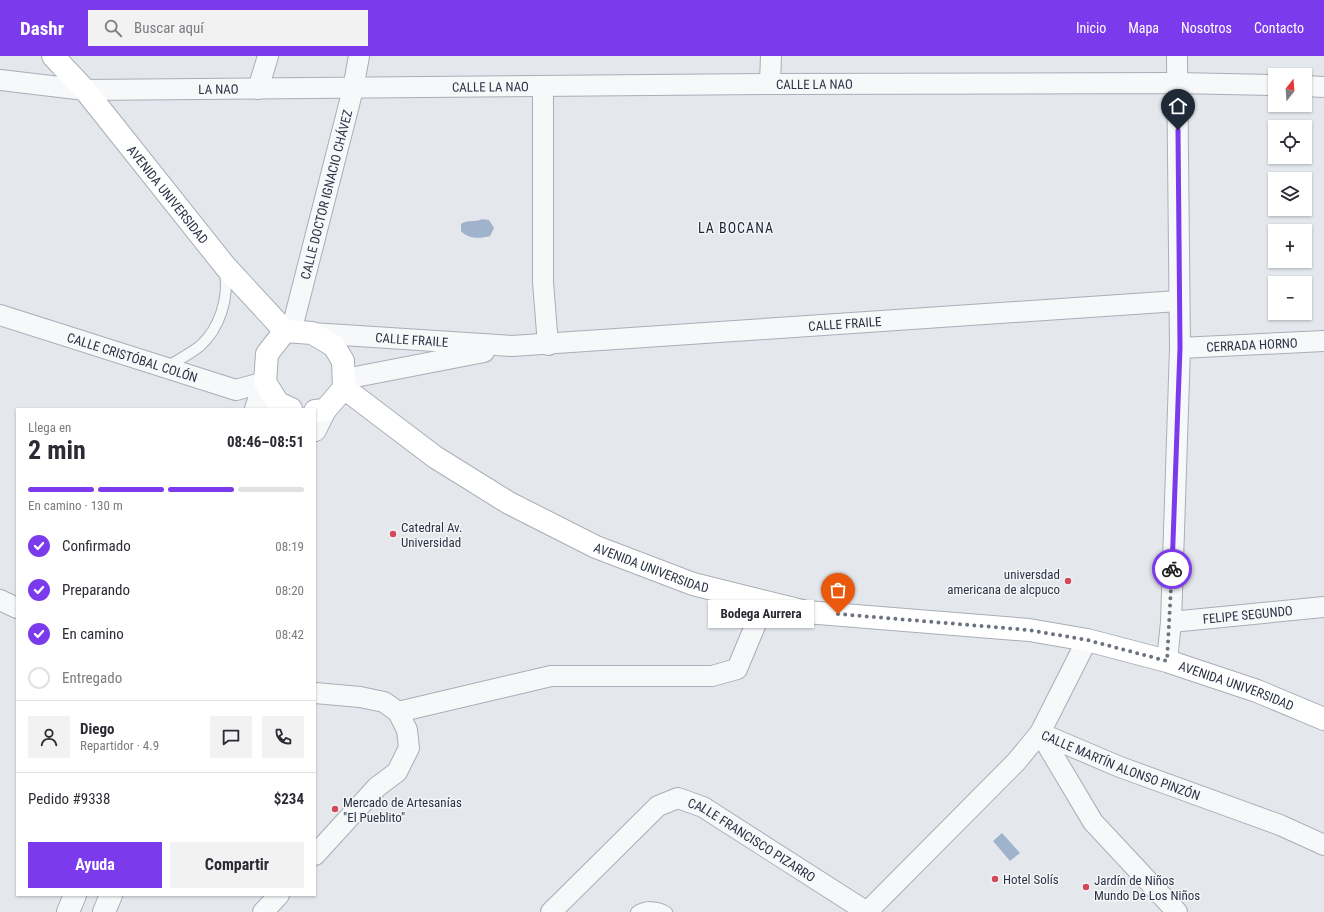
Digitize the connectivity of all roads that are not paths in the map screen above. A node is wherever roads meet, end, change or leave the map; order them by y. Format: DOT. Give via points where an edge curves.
graph roads {
  1 [pos="53,56"];
  2 [pos="268,56"];
  3 [pos="359,56"];
  4 [pos="771,56"];
  5 [pos="1177,56"];
  6 [pos="0,80"];
  7 [pos="1178,83"];
  8 [pos="770,84"];
  9 [pos="1268,86"];
  10 [pos="1312,86"];
  11 [pos="543,87"];
  12 [pos="1324,87"];
  13 [pos="258,89"];
  14 [pos="353,89"];
  15 [pos="85,90"];
  16 [pos="225,266"];
  17 [pos="1178,302"];
  18 [pos="0,315"];
  19 [pos="296,332"];
  20 [pos="1324,340"];
  21 [pos="548,345"];
  22 [pos="512,346"];
  23 [pos="1180,348"];
  24 [pos="165,368"];
  25 [pos="265,382"];
  26 [pos="344,383"];
  27 [pos="256,408"];
  28 [pos="289,408"];
  29 [pos="320,410"];
  30 [pos="316,426"];
  31 [pos="0,600"];
  32 [pos="765,602"];
  33 [pos="1324,607"];
  34 [pos="16,608"];
  35 [pos="1170,622"];
  36 [pos="1087,640"];
  37 [pos="1167,661"];
  38 [pos="316,693"];
  39 [pos="398,712"];
  40 [pos="1324,719"];
  41 [pos="1040,733"];
  42 [pos="1324,845"];
  43 [pos="316,854"];
  44 [pos="75,896"];
  45 [pos="111,896"];
  46 [pos="278,896"];
  47 [pos="68,912"];
  48 [pos="104,912"];
  49 [pos="263,912"];
  50 [pos="551,912"];
  51 [pos="636,912"];
  52 [pos="668,912"];
  53 [pos="867,912"];
  54 [pos="1178,912"];
  1 -- 15 [label="main road, AVENIDA UNIVERSIDAD"];
  2 -- 13 [label="street"];
  3 -- 14 [label="street, CALLE DOCTOR IGNACIO CHÁVEZ"];
  4 -- 8 [label="street"];
  5 -- 7 [label="street"];
  6 -- 15 [label="street, LA NAO"];
  7 -- 8 [label="street, CALLE LA NAO"];
  7 -- 9 [label="street, CALLE LA NAO"];
  7 -- 17 [label="street"];
  8 -- 11 [label="street, CALLE LA NAO"];
  10 -- 12 [label="street"];
  11 -- 14 [label="street, CALLE LA NAO"];
  11 -- 21 [label="street" via="544,282"];
  13 -- 14 [label="street, LA NAO"];
  13 -- 15 [label="street, LA NAO"];
  14 -- 19 [label="street, CALLE DOCTOR IGNACIO CHÁVEZ"];
  15 -- 16 [label="main road, AVENIDA UNIVERSIDAD"];
  16 -- 19 [label="main road, AVENIDA UNIVERSIDAD"];
  16 -- 24 [label="lane" via="228,287 225,303 210,334 199,346"];
  17 -- 21 [label="street, CALLE FRAILE"];
  17 -- 23 [label="street"];
  18 -- 24 [label="street, CALLE CRISTÓBAL COLÓN"];
  19 -- 22 [label="street, CALLE FRAILE"];
  19 -- 25 [label="main road" via="267,354"];
  19 -- 26 [label="main road, AVENIDA UNIVERSIDAD" via="334,346 343,361"];
  20 -- 23 [label="street, CERRADA HORNO"];
  21 -- 22 [label="street, CALLE FRAILE"];
  22 -- 26 [label="street, CALLE FRAILE"];
  23 -- 35 [label="street"];
  24 -- 25 [label="street, CALLE CRISTÓBAL COLÓN" via="236,390"];
  25 -- 27 [label="street"];
  25 -- 28 [label="main road" via="278,403"];
  26 -- 29 [label="main road"];
  26 -- 32 [label="main road, AVENIDA UNIVERSIDAD" via="435,457 523,510 596,547 693,584"];
  29 -- 30 [label="street"];
  31 -- 34 [label="street"];
  32 -- 36 [label="main road, AVENIDA UNIVERSIDAD" via="806,612 1029,630"];
  32 -- 39 [label="street" via="737,669 712,676 551,676"];
  33 -- 35 [label="street, FELIPE SEGUNDO"];
  35 -- 37 [label="street"];
  36 -- 37 [label="main road, AVENIDA UNIVERSIDAD"];
  36 -- 41 [label="street, CALLE FRANCISCO PIZARRO"];
  37 -- 40 [label="main road, AVENIDA UNIVERSIDAD" via="1257,691"];
  38 -- 39 [label="street" via="384,702"];
  39 -- 43 [label="street" via="407,730 408,748 397,772 377,787"];
  41 -- 42 [label="street, CALLE MARTÍN ALONSO PINZÓN" via="1120,767 1280,825"];
  41 -- 53 [label="street, CALLE FRANCISCO PIZARRO" via="1016,762"];
  41 -- 54 [label="street, CALLE MARTÍN ALONSO PINZÓN" via="1093,822"];
  44 -- 47 [label="street"];
  45 -- 48 [label="street"];
  46 -- 49 [label="street"];
  50 -- 53 [label="street, CALLE FRANCISCO PIZARRO" via="658,806 678,798 703,807"];
  51 -- 52 [label="lane" via="642,907 662,908"];
}
